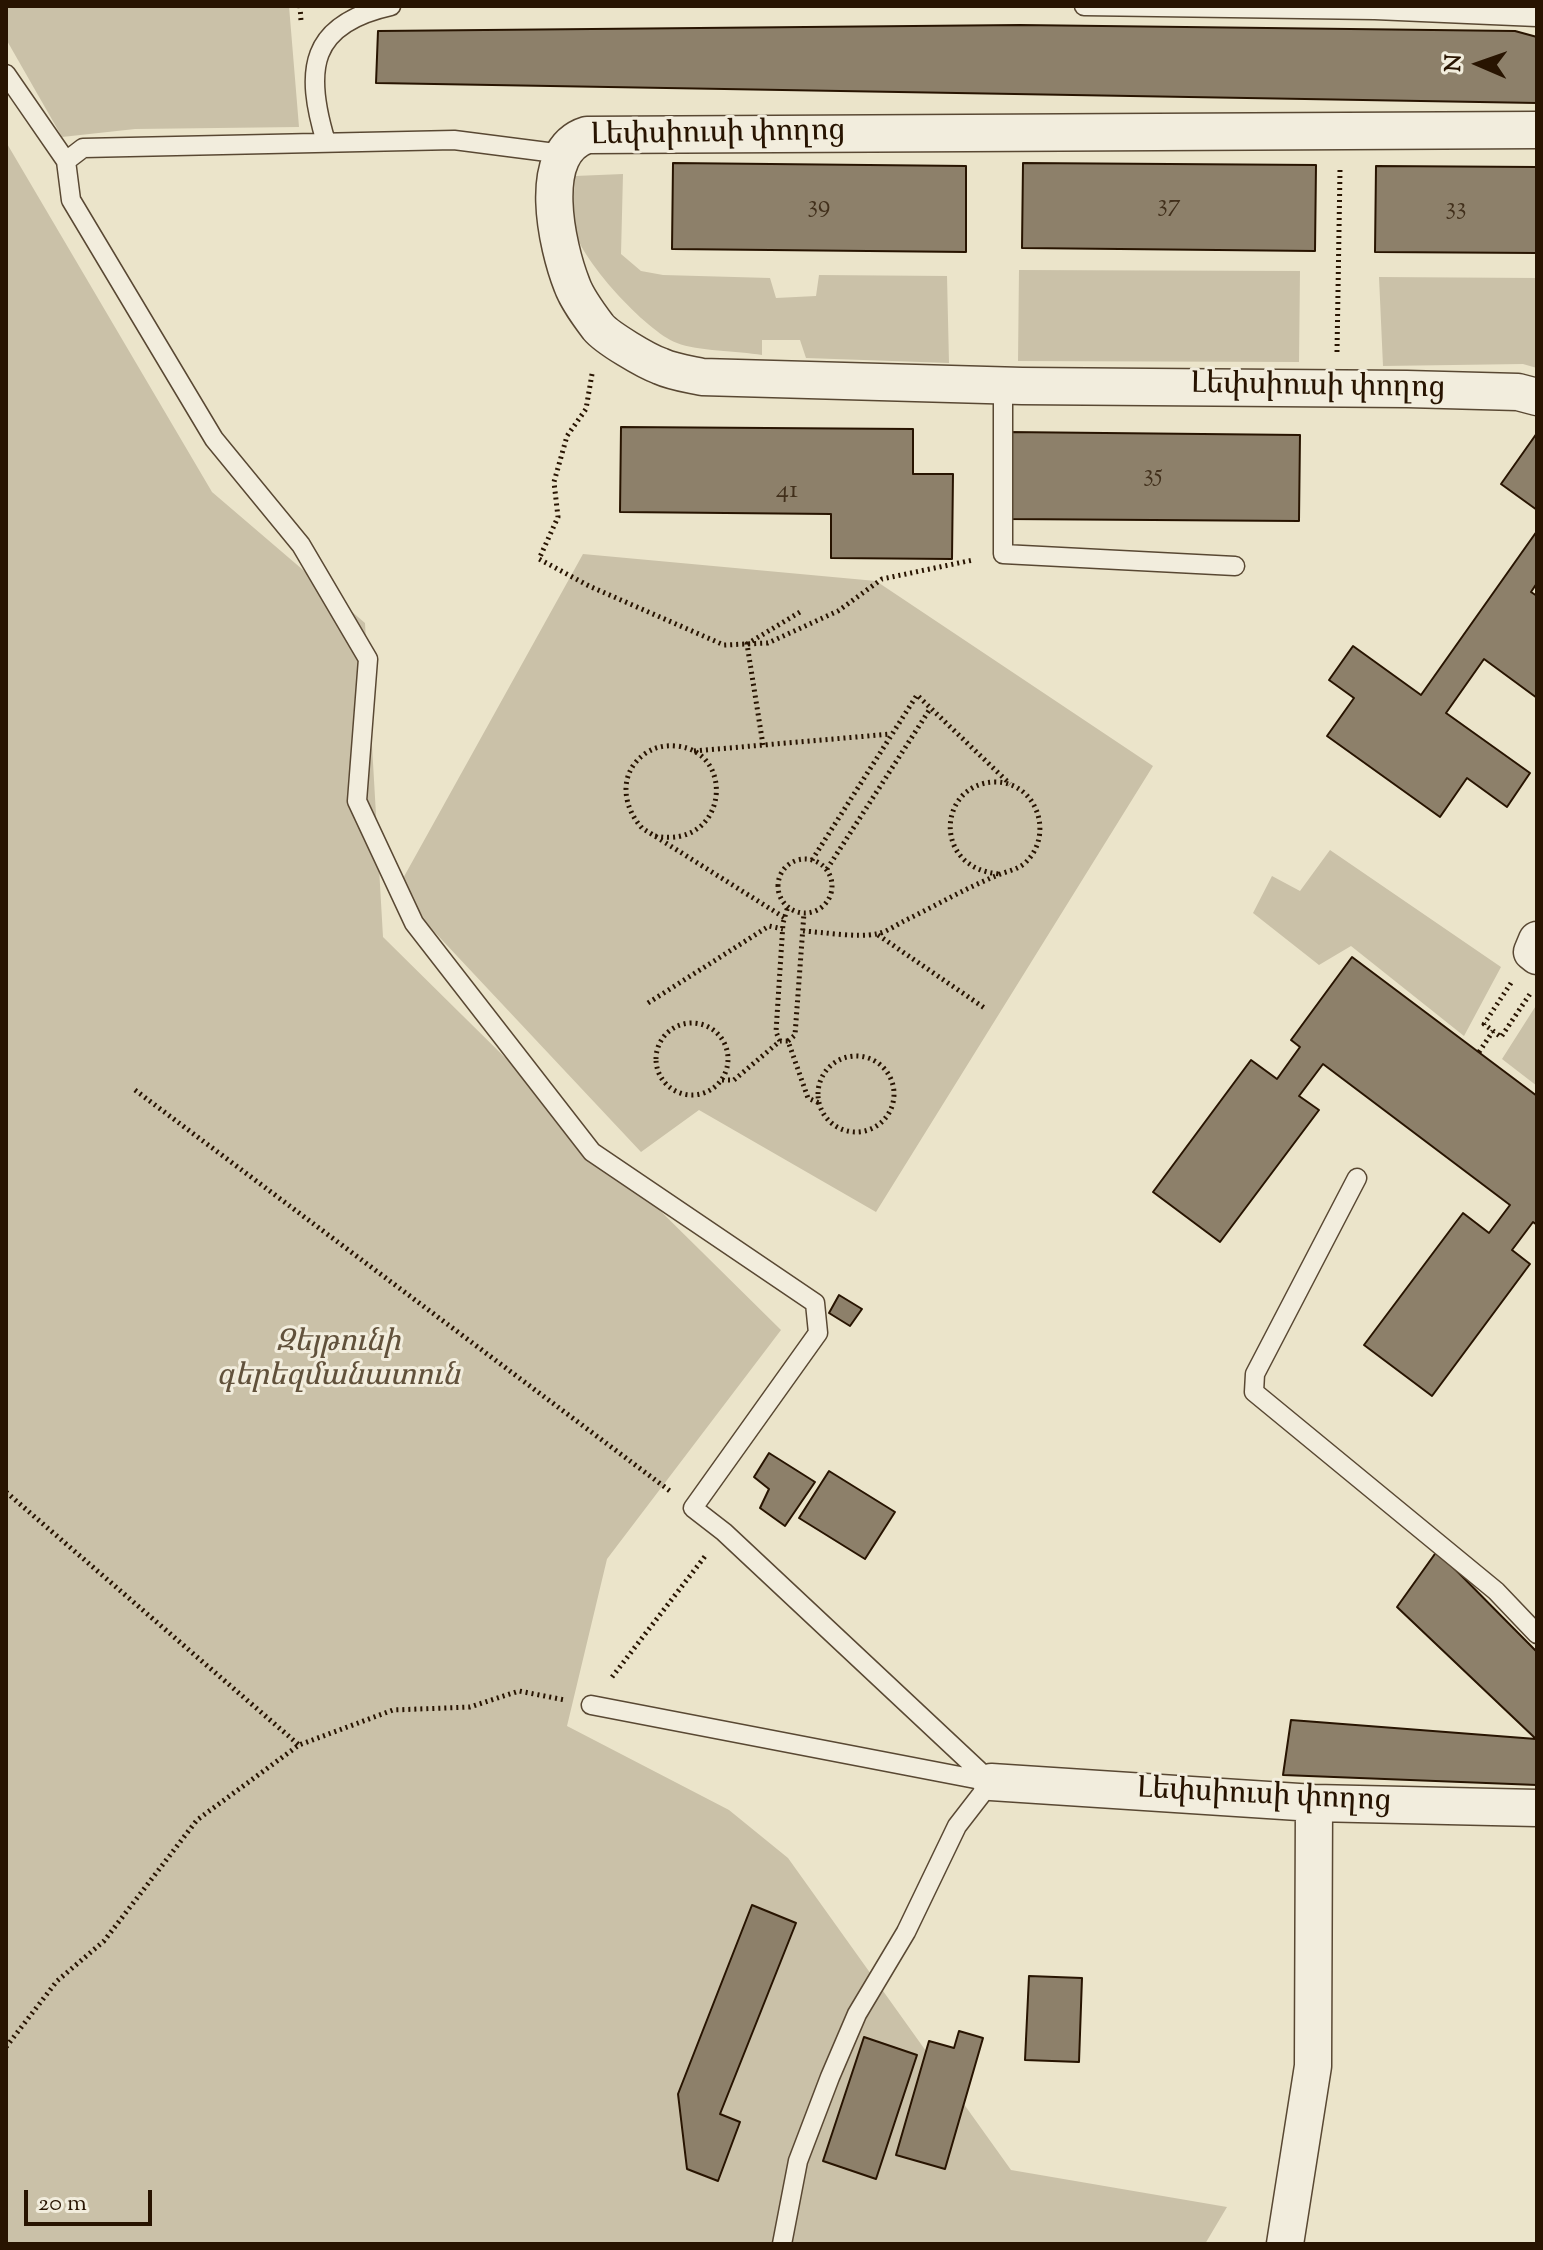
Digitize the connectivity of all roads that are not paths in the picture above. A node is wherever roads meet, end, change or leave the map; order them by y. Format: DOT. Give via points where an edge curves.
graph roads {
  1 [pos="391,6"];
  2 [pos="1084,6"];
  3 [pos="1537,17"];
  4 [pos="6,74"];
  5 [pos="1537,130"];
  6 [pos="326,142"];
  7 [pos="563,154"];
  8 [pos="66,161"];
  9 [pos="1003,384"];
  10 [pos="1537,397"];
  11 [pos="1235,566"];
  12 [pos="1357,1178"];
  13 [pos="1537,1634"];
  14 [pos="591,1705"];
  15 [pos="991,1782"];
  16 [pos="1314,1803"];
  17 [pos="1537,1808"];
  18 [pos="782,2244"];
  19 [pos="1285,2244"];
  1 -- 6 [label="lane" via="370,11 329,35 317,57 317,112"];
  2 -- 3 [label="lane"];
  4 -- 8 [label="lane"];
  5 -- 7 [label="street, Լեփսիուսի փողոց" via="587,135 575,139"];
  6 -- 7 [label="lane" via="454,140"];
  6 -- 8 [label="lane" via="83,148"];
  7 -- 9 [label="street, Լեփսիուսի փողոց" via="554,210 572,287 600,329 658,366 702,377"];
  8 -- 15 [label="lane" via="71,200 214,439 301,545 368,659 357,801 414,923 592,1152 815,1303 818,1333 693,1508"];
  9 -- 10 [label="street, Լեփսիուսի փողոց" via="1407,389"];
  9 -- 11 [label="lane" via="1003,554"];
  12 -- 13 [label="lane" via="1255,1374 1254,1392 1496,1591"];
  14 -- 15 [label="lane"];
  15 -- 16 [label="street, Լեփսիուսի փողոց"];
  15 -- 18 [label="lane" via="957,1826 906,1932 857,2014 798,2161"];
  16 -- 17 [label="street, Լեփսիուսի փողոց"];
  16 -- 19 [label="street" via="1313,2066"];
}
